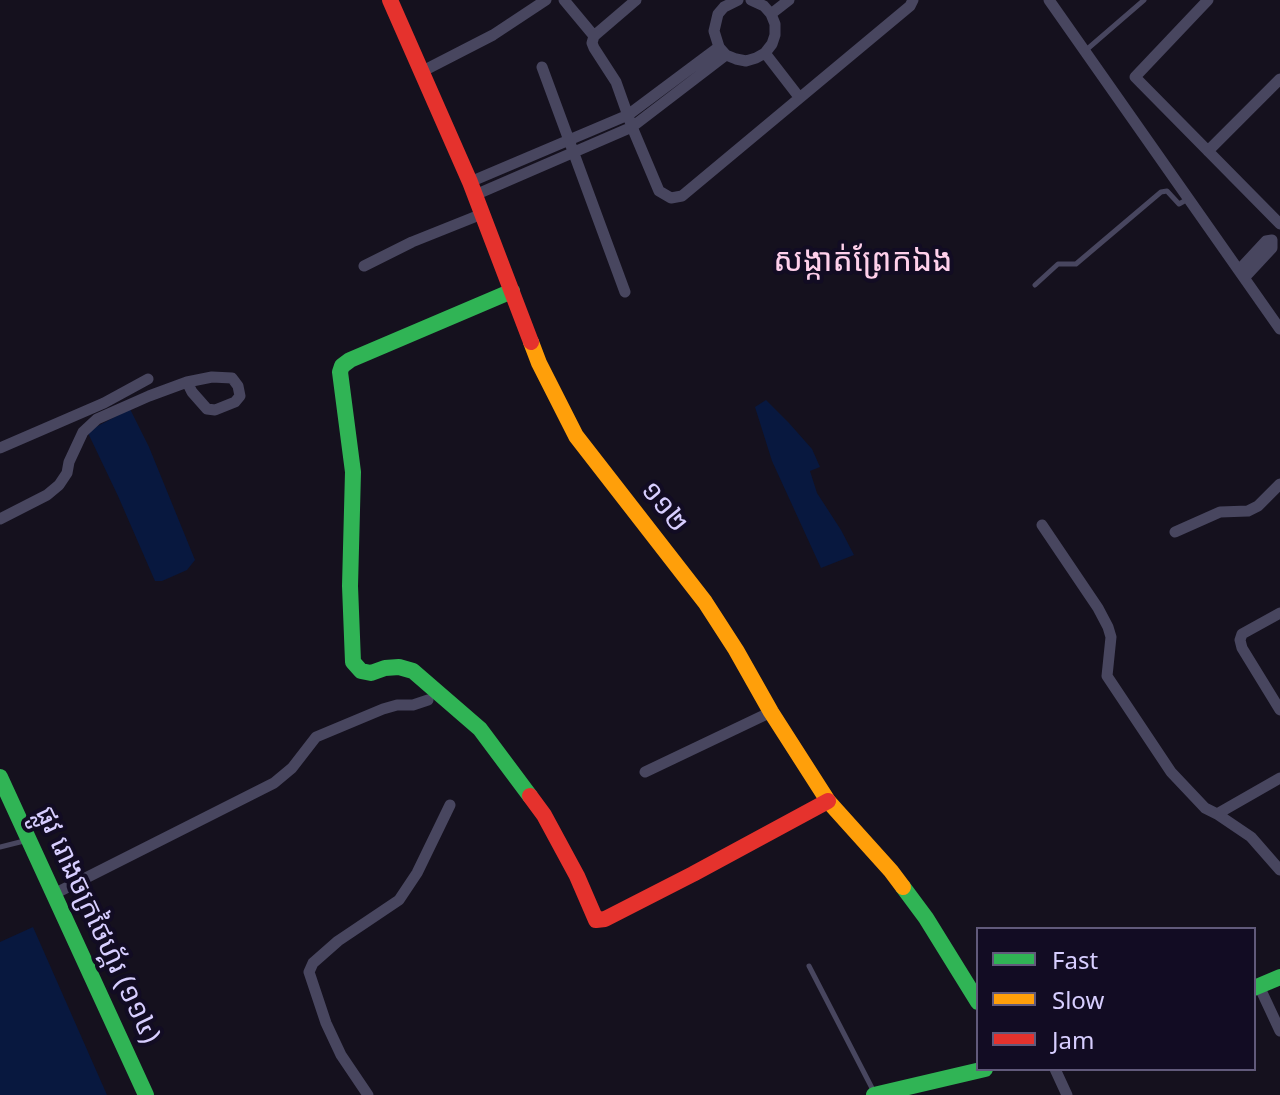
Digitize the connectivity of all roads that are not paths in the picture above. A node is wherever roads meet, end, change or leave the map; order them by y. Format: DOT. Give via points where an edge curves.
graph roads {
  1 [pos="390,0"];
  2 [pos="546,0"];
  3 [pos="564,0"];
  4 [pos="636,0"];
  5 [pos="738,0"];
  6 [pos="789,0"];
  7 [pos="913,0"];
  8 [pos="1049,0"];
  9 [pos="1144,0"];
  10 [pos="1208,0"];
  11 [pos="759,1"];
  12 [pos="721,4"];
  13 [pos="771,14"];
  14 [pos="594,36"];
  15 [pos="722,51"];
  16 [pos="1085,51"];
  17 [pos="765,53"];
  18 [pos="542,67"];
  19 [pos="421,72"];
  20 [pos="1280,79"];
  21 [pos="799,97"];
  22 [pos="630,121"];
  23 [pos="569,140"];
  24 [pos="1208,151"];
  25 [pos="574,153"];
  26 [pos="472,188"];
  27 [pos="1189,199"];
  28 [pos="482,214"];
  29 [pos="1280,224"];
  30 [pos="1276,236"];
  31 [pos="364,266"];
  32 [pos="1242,273"];
  33 [pos="1035,285"];
  34 [pos="512,291"];
  35 [pos="625,292"];
  36 [pos="1280,328"];
  37 [pos="148,379"];
  38 [pos="187,382"];
  39 [pos="0,448"];
  40 [pos="1280,484"];
  41 [pos="0,519"];
  42 [pos="1042,525"];
  43 [pos="1175,532"];
  44 [pos="1280,613"];
  45 [pos="428,700"];
  46 [pos="1280,710"];
  47 [pos="771,712"];
  48 [pos="645,772"];
  49 [pos="0,777"];
  50 [pos="1280,778"];
  51 [pos="828,801"];
  52 [pos="450,805"];
  53 [pos="1217,814"];
  54 [pos="29,839"];
  55 [pos="0,847"];
  56 [pos="1280,870"];
  57 [pos="54,894"];
  58 [pos="809,966"];
  59 [pos="1280,977"];
  60 [pos="1257,987"];
  61 [pos="976,999"];
  62 [pos="1280,1031"];
  63 [pos="977,1071"];
  64 [pos="1056,1071"];
  65 [pos="146,1095"];
  66 [pos="368,1095"];
  67 [pos="875,1095"];
  68 [pos="1067,1095"];
  1 -- 19 [label="main road, ១១២"];
  2 -- 19 [label="street"];
  3 -- 14 [label="street"];
  4 -- 14 [label="street"];
  5 -- 12 [label="street"];
  6 -- 13 [label="street"];
  7 -- 21 [label="street"];
  8 -- 16 [label="street"];
  9 -- 16 [label="lane"];
  10 -- 24 [label="street" via="1135,77"];
  11 -- 13 [label="street"];
  12 -- 15 [label="street" via="714,31"];
  13 -- 17 [label="street" via="775,35"];
  14 -- 22 [label="street" via="594,48 616,82"];
  15 -- 17 [label="street" via="746,61"];
  15 -- 22 [label="street"];
  16 -- 27 [label="street"];
  17 -- 21 [label="street"];
  18 -- 23 [label="street"];
  19 -- 26 [label="main road, ១១២"];
  20 -- 24 [label="street"];
  21 -- 22 [label="street" via="682,196 671,198 659,191"];
  22 -- 23 [label="street"];
  22 -- 25 [label="street"];
  23 -- 25 [label="street"];
  23 -- 26 [label="street"];
  24 -- 29 [label="street"];
  25 -- 26 [label="street"];
  25 -- 35 [label="street"];
  26 -- 28 [label="main road, ១១២"];
  27 -- 32 [label="street"];
  27 -- 33 [label="lane" via="1179,204 1167,191 1161,192 1076,264 1058,264"];
  28 -- 31 [label="street"];
  28 -- 34 [label="main road, ១១២"];
  30 -- 32 [label="street" via="1272,248"];
  32 -- 36 [label="street"];
  34 -- 47 [label="main road, ១១២" via="539,363 576,436 705,602"];
  34 -- 51 [label="main road" via="342,366 353,472 353,662 371,673 399,667 413,671 480,729 544,815 596,920"];
  37 -- 39 [label="street"];
  38 -- 41 [label="street" via="97,419 83,432 59,485"];
  40 -- 43 [label="street" via="1248,511 1220,512"];
  42 -- 53 [label="street" via="1108,627 1107,676 1171,772"];
  44 -- 46 [label="street" via="1242,634 1240,644"];
  45 -- 57 [label="street" via="383,709 316,737 274,783"];
  47 -- 48 [label="street"];
  47 -- 51 [label="main road, ១១២"];
  49 -- 54 [label="main road, ផ្លូវ រោងចក្រថៃហ្គ័រ (១១៤)"];
  50 -- 53 [label="street"];
  51 -- 61 [label="main road, ១១២" via="891,871"];
  52 -- 66 [label="street" via="399,900 329,948 309,972 341,1055"];
  53 -- 56 [label="street" via="1251,837"];
  54 -- 55 [label="lane"];
  54 -- 57 [label="main road, ផ្លូវ រោងចក្រថៃហ្គ័រ (១១៤)"];
  57 -- 65 [label="main road, ផ្លូវ រោងចក្រថៃហ្គ័រ (១១៤)"];
  58 -- 67 [label="lane"];
  59 -- 60 [label="main road"];
  60 -- 62 [label="street"];
  63 -- 67 [label="main road"];
  64 -- 68 [label="street"];
}
